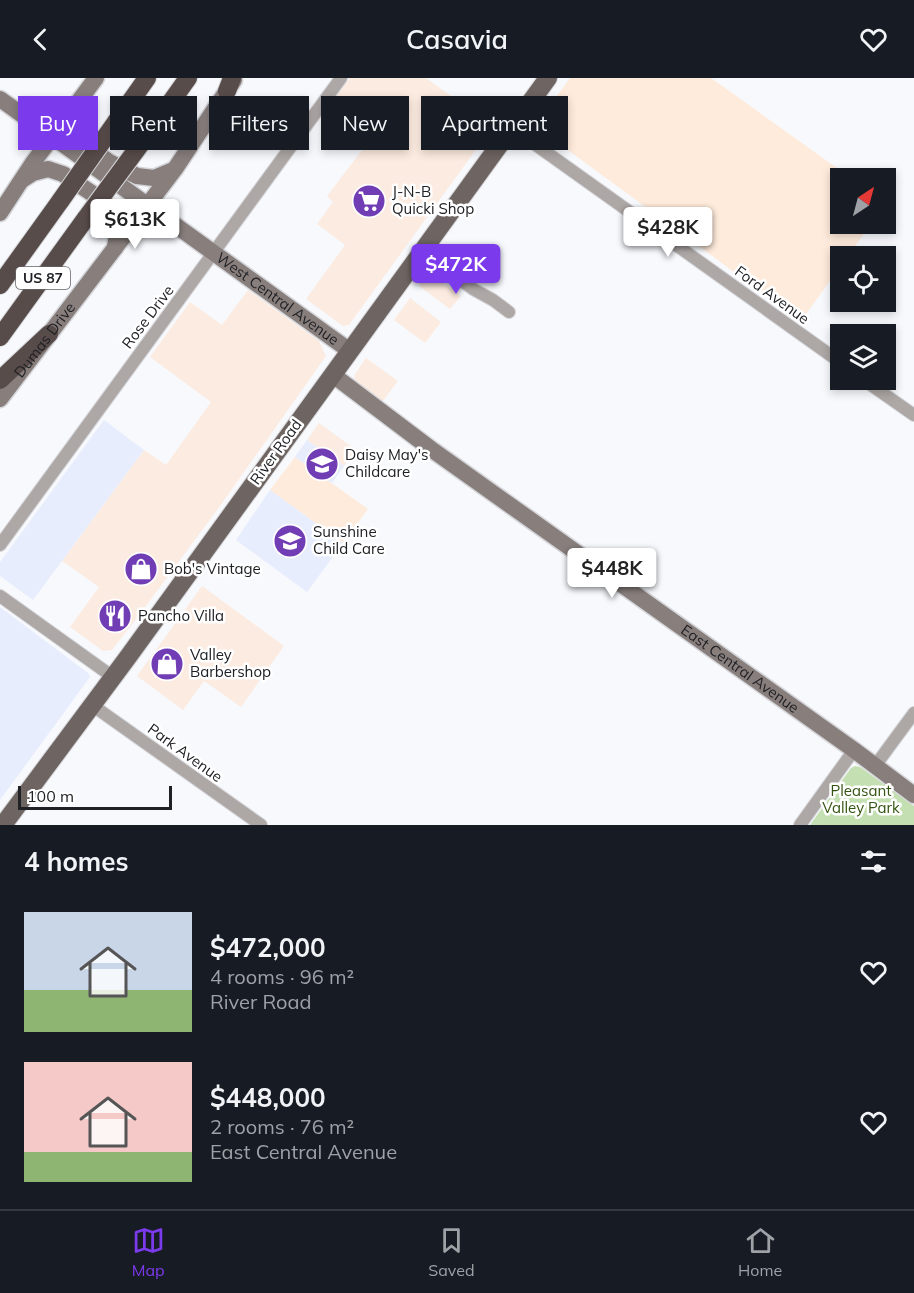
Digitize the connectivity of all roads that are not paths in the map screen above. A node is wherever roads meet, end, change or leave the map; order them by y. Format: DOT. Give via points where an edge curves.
graph roads {
  1 [pos="96,78"];
  2 [pos="147,78"];
  3 [pos="188,78"];
  4 [pos="341,78"];
  5 [pos="548,78"];
  6 [pos="232,82"];
  7 [pos="83,96"];
  8 [pos="535,96"];
  9 [pos="0,99"];
  10 [pos="18,112"];
  11 [pos="43,150"];
  12 [pos="70,150"];
  13 [pos="93,150"];
  14 [pos="496,150"];
  15 [pos="543,150"];
  16 [pos="175,169"];
  17 [pos="22,180"];
  18 [pos="147,206"];
  19 [pos="0,213"];
  20 [pos="115,249"];
  21 [pos="422,252"];
  22 [pos="213,253"];
  23 [pos="0,285"];
  24 [pos="509,312"];
  25 [pos="49,334"];
  26 [pos="0,337"];
  27 [pos="350,351"];
  28 [pos="830,355"];
  29 [pos="333,375"];
  30 [pos="0,380"];
  31 [pos="878,390"];
  32 [pos="0,399"];
  33 [pos="914,415"];
  34 [pos="0,545"];
  35 [pos="0,596"];
  36 [pos="113,677"];
  37 [pos="92,705"];
  38 [pos="914,713"];
  39 [pos="854,750"];
  40 [pos="875,766"];
  41 [pos="914,795"];
  42 [pos="3,825"];
  43 [pos="261,825"];
  44 [pos="800,825"];
  1 -- 7 [label="street"];
  2 -- 23 [label="highway, US 87, bridge"];
  3 -- 26 [label="highway, US 87, bridge"];
  4 -- 22 [label="street, Rose Drive"];
  5 -- 8 [label="main road, River Road"];
  6 -- 16 [label="street, Dumas Drive"];
  9 -- 10 [label="street, West Central Avenue"];
  11 -- 17 [label="street"];
  12 -- 18 [label="street, West Central Avenue"];
  13 -- 16 [label="street" via="137,176 154,178"];
  14 -- 21 [label="main road, River Road"];
  15 -- 28 [label="street, Ford Avenue"];
  16 -- 18 [label="street, Dumas Drive"];
  17 -- 19 [label="street"];
  17 -- 20 [label="street" via="48,169 93,194 110,209 118,226"];
  18 -- 20 [label="street, Dumas Drive"];
  18 -- 22 [label="street, West Central Avenue"];
  20 -- 25 [label="street, Dumas Drive"];
  21 -- 24 [label="street"];
  21 -- 27 [label="main road, River Road"];
  22 -- 27 [label="street, West Central Avenue"];
  22 -- 34 [label="street, Rose Drive"];
  25 -- 30 [label="highway"];
  25 -- 32 [label="street, Dumas Drive"];
  27 -- 29 [label="main road, River Road"];
  29 -- 36 [label="main road, River Road"];
  29 -- 39 [label="street, East Central Avenue" via="440,456"];
  31 -- 33 [label="street"];
  35 -- 36 [label="street"];
  36 -- 37 [label="main road, River Road"];
  37 -- 42 [label="main road, River Road"];
  37 -- 43 [label="street, Park Avenue"];
  38 -- 40 [label="street"];
  39 -- 40 [label="street, East Central Avenue"];
  39 -- 44 [label="street"];
  40 -- 41 [label="street, East Central Avenue"];
}
